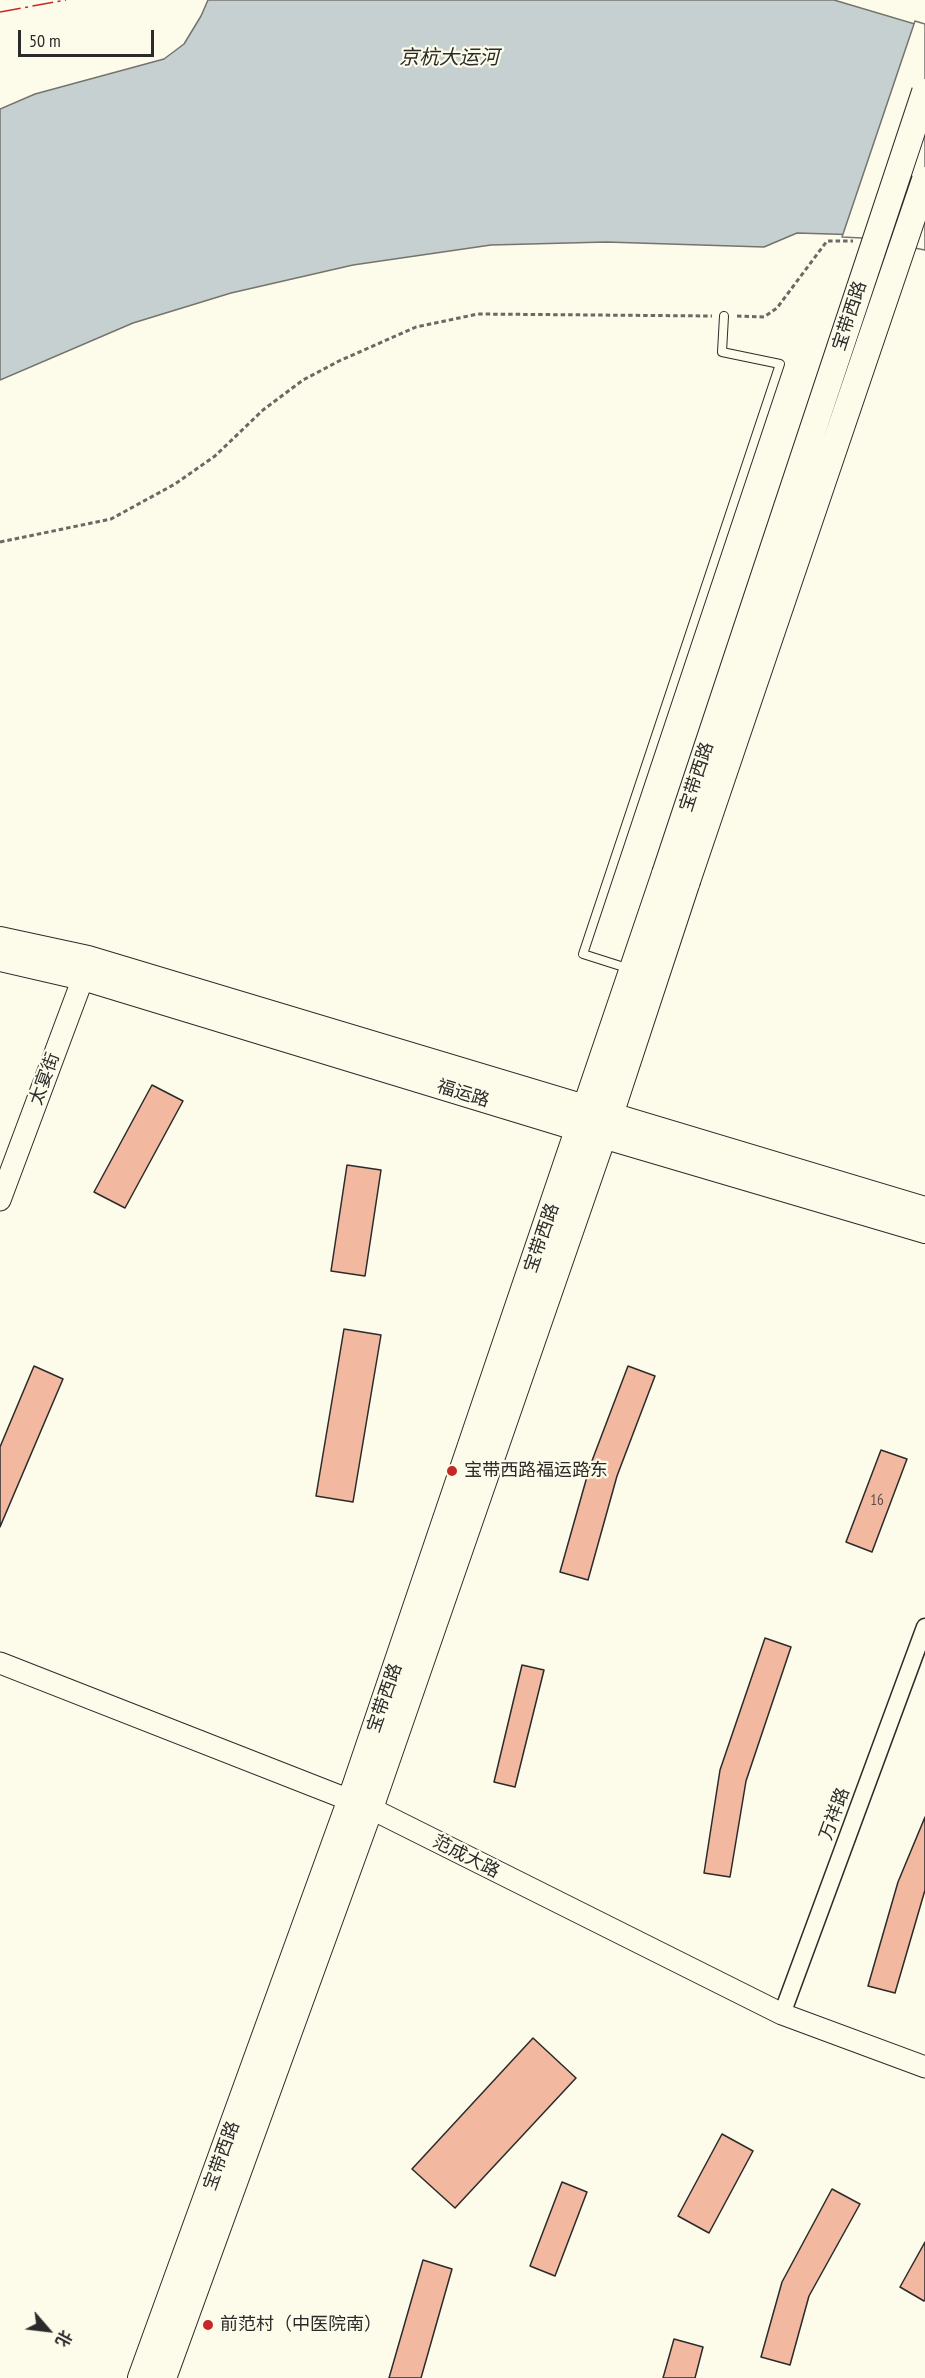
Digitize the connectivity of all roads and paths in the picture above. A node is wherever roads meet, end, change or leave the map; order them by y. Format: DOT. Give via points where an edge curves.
graph roads {
  1 [pos="925,92"];
  2 [pos="925,180"];
  3 [pos="861,242"];
  4 [pos="724,316"];
  5 [pos="0,542"];
  6 [pos="676,877"];
  7 [pos="0,939"];
  8 [pos="0,959"];
  9 [pos="85,968"];
  10 [pos="633,970"];
  11 [pos="594,1122"];
  12 [pos="0,1200"];
  13 [pos="925,1209"];
  14 [pos="925,1231"];
  15 [pos="925,1627"];
  16 [pos="0,1663"];
  17 [pos="360,1805"];
  18 [pos="782,2014"];
  19 [pos="925,2067"];
  20 [pos="141,2378"];
  21 [pos="163,2378"];
  1 -- 6 [label="main road, 宝带西路, bridge"];
  2 -- 6 [label="main road, 宝带西路, bridge"];
  3 -- 4 [label="path" via="827,241 777,308 764,316"];
  4 -- 5 [label="path" via="477,314 416,327 303,380 263,410 215,456 175,484 111,519"];
  4 -- 10 [label="lane" via="722,352 780,364 583,954"];
  6 -- 10 [label="main road, 宝带西路"];
  6 -- 11 [label="main road, 宝带西路"];
  7 -- 9 [label="main road, 福运路"];
  8 -- 9 [label="main road, 福运路"];
  9 -- 11 [label="main road, 福运路"];
  9 -- 12 [label="street, 太宴街"];
  10 -- 11 [label="main road, 宝带西路"];
  11 -- 13 [label="main road, 福运路"];
  11 -- 14 [label="main road, 福运路"];
  11 -- 17 [label="main road, 宝带西路"];
  15 -- 18 [label="street, 万祥路"];
  16 -- 17 [label="street, 范成大路"];
  17 -- 18 [label="street, 范成大路"];
  17 -- 20 [label="main road, 宝带西路"];
  17 -- 21 [label="main road, 宝带西路"];
  18 -- 19 [label="street, 范成大路"];
}
